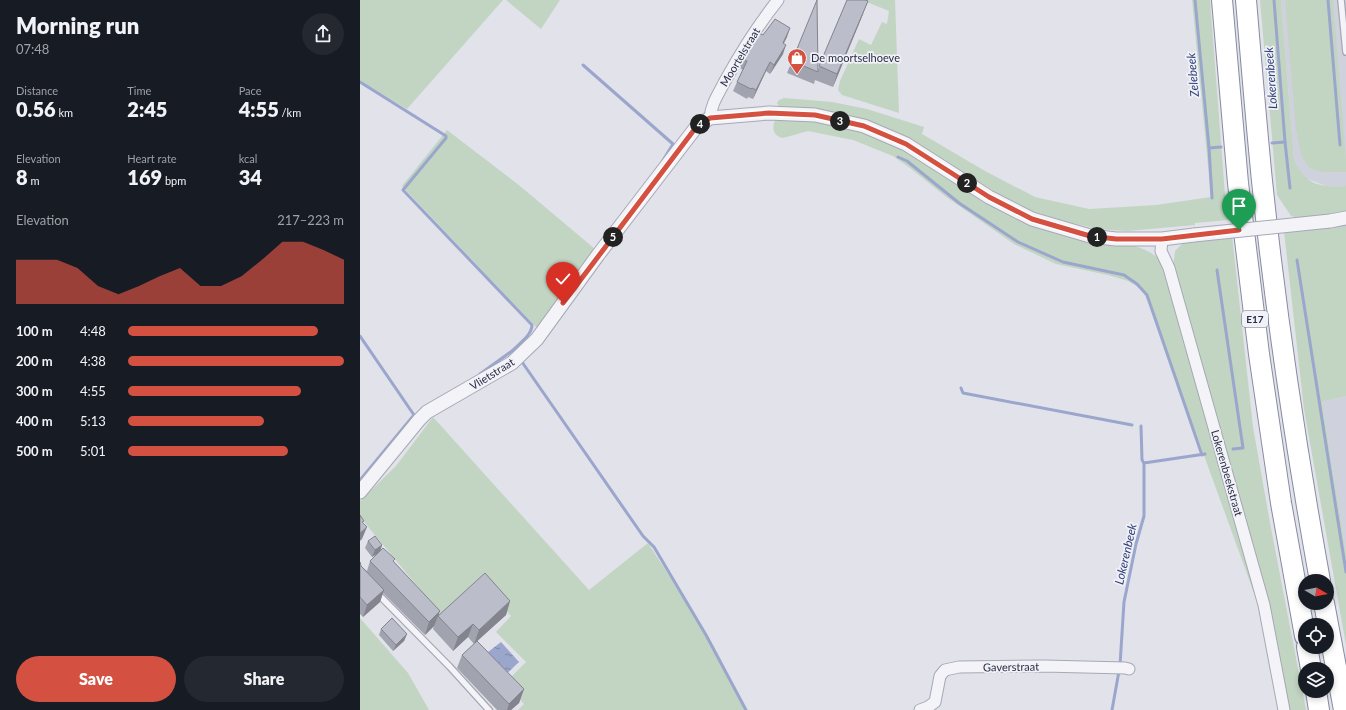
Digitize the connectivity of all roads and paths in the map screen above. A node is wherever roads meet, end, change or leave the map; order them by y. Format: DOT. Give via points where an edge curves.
graph roads {
  1 [pos="778,0"];
  2 [pos="1222,0"];
  3 [pos="1246,0"];
  4 [pos="1341,0"];
  5 [pos="1346,52"];
  6 [pos="710,118"];
  7 [pos="1346,218"];
  8 [pos="1162,239"];
  9 [pos="360,492"];
  10 [pos="1319,574"];
  11 [pos="370,586"];
  12 [pos="1325,610"];
  13 [pos="1302,618"];
  14 [pos="1127,668"];
  15 [pos="1317,698"];
  16 [pos="489,710"];
  17 [pos="920,710"];
  18 [pos="1284,710"];
  19 [pos="1320,710"];
  20 [pos="1344,710"];
  1 -- 6 [label="street, Moortelstraat" via="732,68 711,107"];
  2 -- 13 [label="highway, E17" via="1238,183 1259,354 1281,504"];
  3 -- 10 [label="highway, E17" via="1262,180 1282,344 1305,502"];
  4 -- 5 [label="lane"];
  6 -- 8 [label="street" via="793,113 864,126 906,144 989,197 1032,219 1090,236"];
  6 -- 9 [label="street, Vlietstraat" via="697,126 537,339 512,363 427,412"];
  7 -- 8 [label="street, bridge"];
  8 -- 18 [label="street, Lokerenbeekstraat" via="1161,251 1171,275 1264,605"];
  11 -- 16 [label="lane"];
  12 -- 20 [label="highway"];
  14 -- 17 [label="street, Gaverstraat" via="959,667 945,670 940,676 935,702"];
  15 -- 19 [label="highway"];
}
